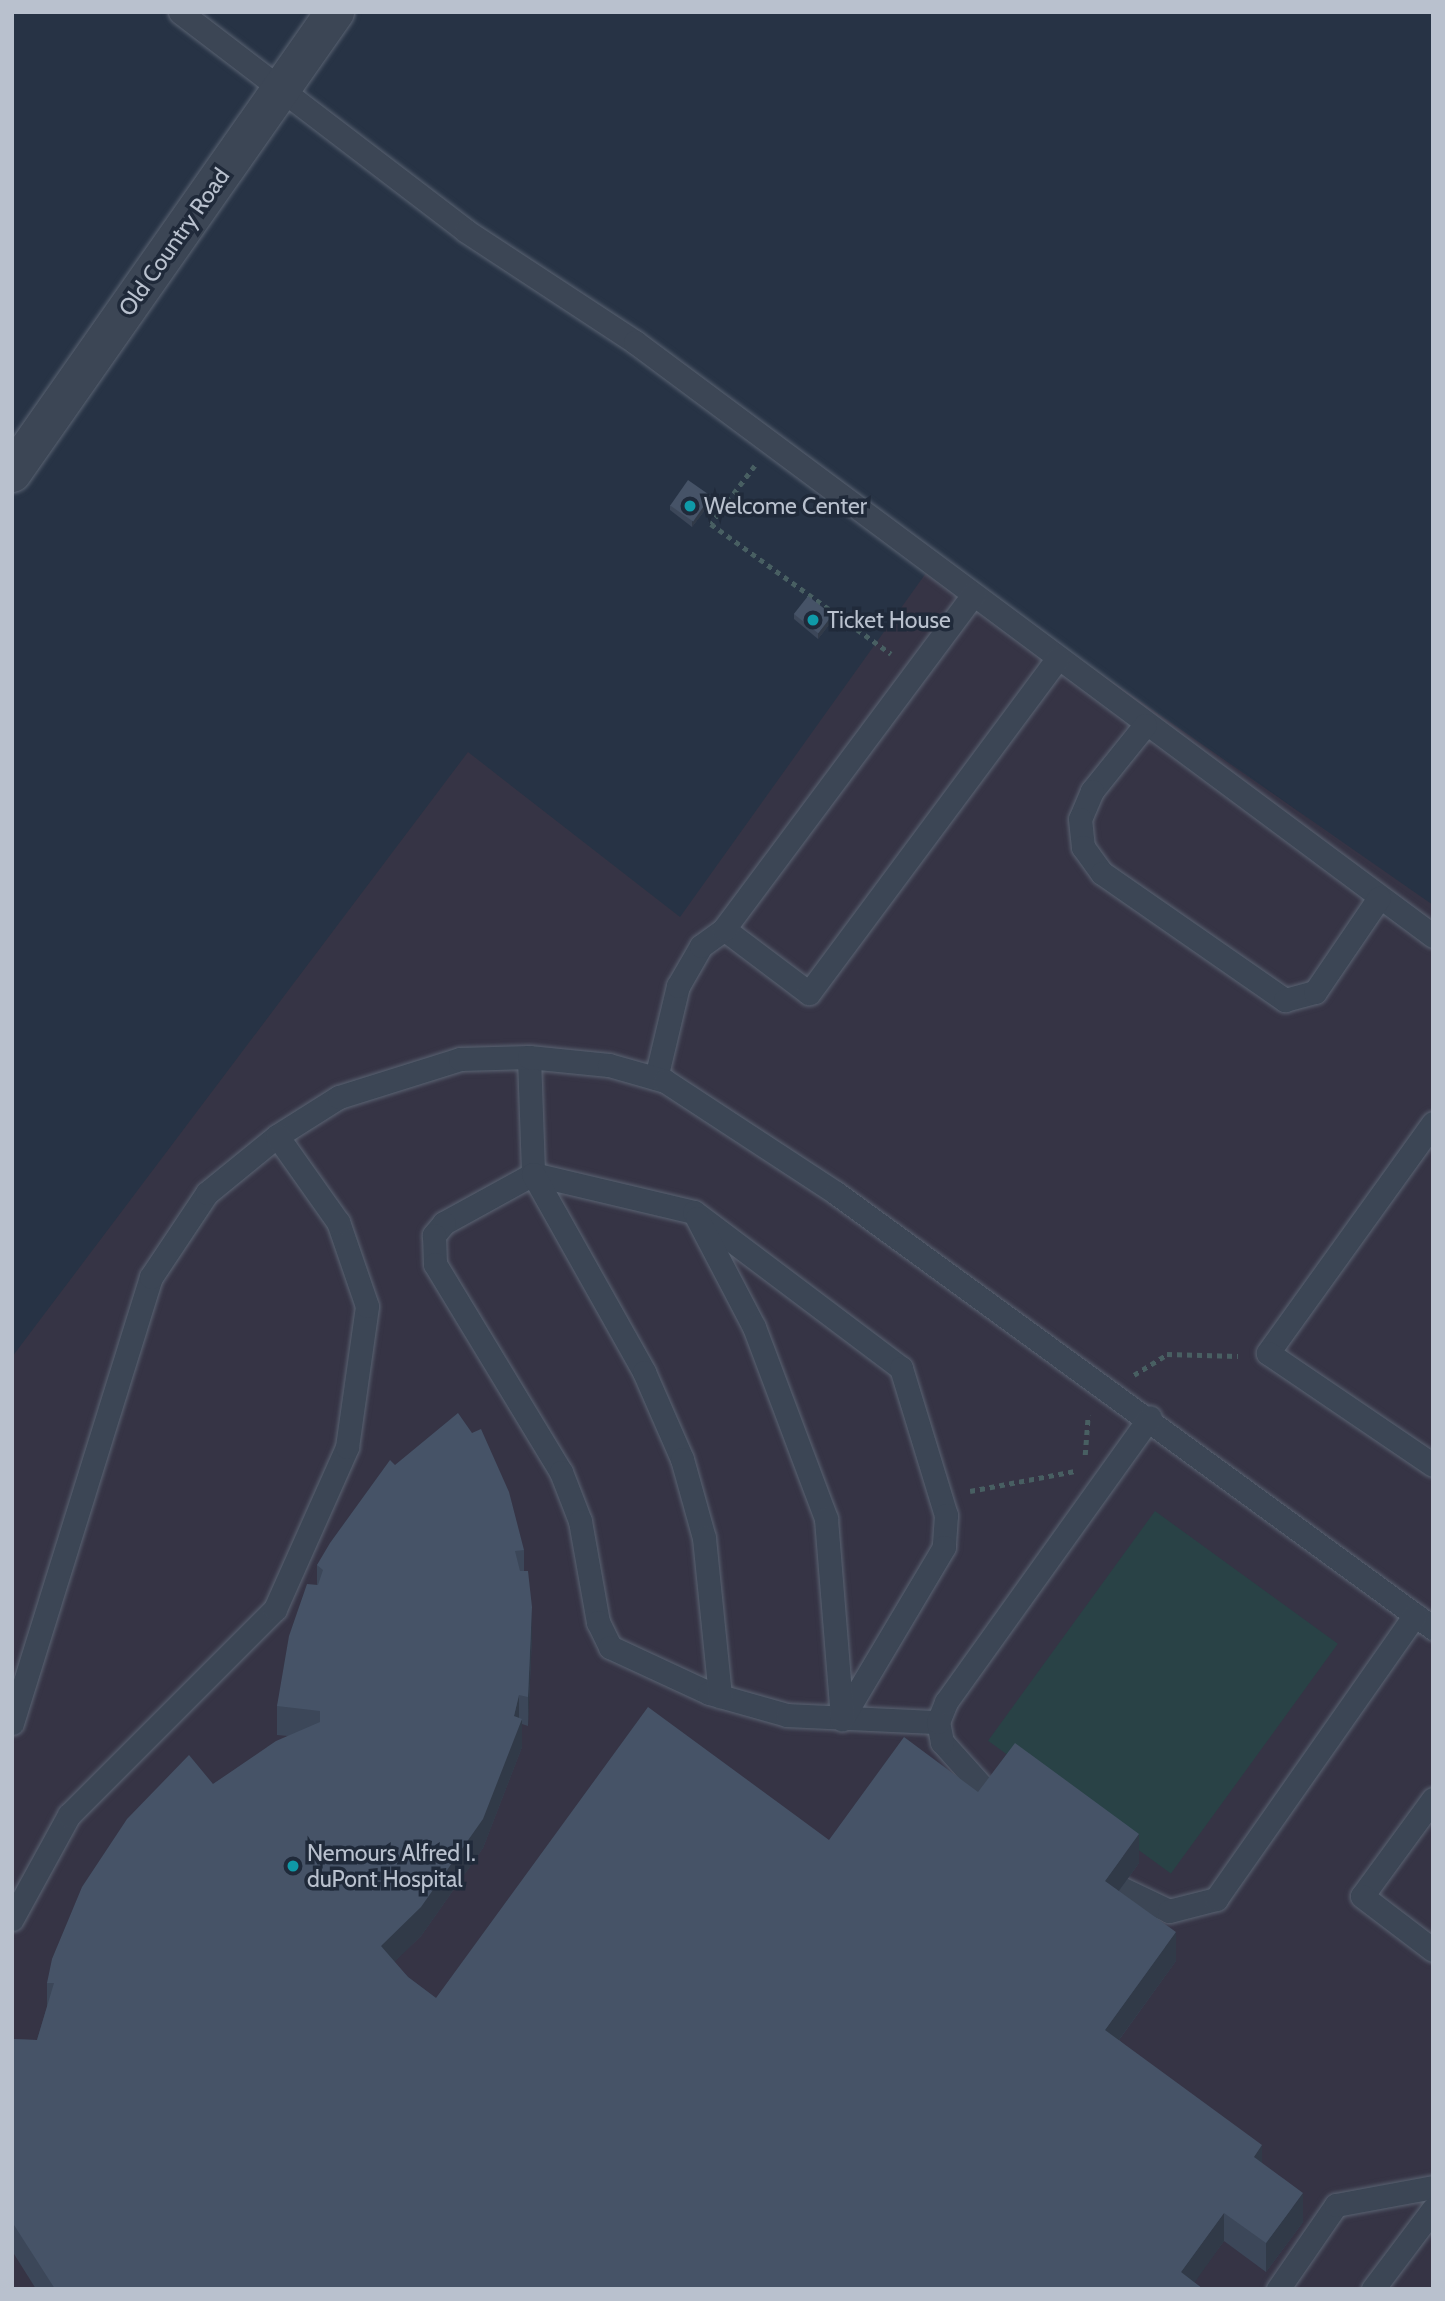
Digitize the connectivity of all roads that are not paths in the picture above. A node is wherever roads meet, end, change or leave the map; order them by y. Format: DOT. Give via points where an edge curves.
graph roads {
  1 [pos="180,12"];
  2 [pos="335,12"];
  3 [pos="283,86"];
  4 [pos="12,473"];
  5 [pos="973,595"];
  6 [pos="1057,659"];
  7 [pos="1145,725"];
  8 [pos="1379,898"];
  9 [pos="724,929"];
  10 [pos="1433,936"];
  11 [pos="529,1056"];
  12 [pos="656,1078"];
  13 [pos="1433,1124"];
  14 [pos="277,1136"];
  15 [pos="533,1174"];
  16 [pos="694,1212"];
  17 [pos="1150,1416"];
  18 [pos="1433,1465"];
  19 [pos="1424,1621"];
  20 [pos="720,1696"];
  21 [pos="842,1719"];
  22 [pos="938,1722"];
  23 [pos="12,1723"];
  24 [pos="1433,1799"];
  25 [pos="994,1800"];
  26 [pos="1121,1888"];
  27 [pos="16,1910"];
  28 [pos="1433,1950"];
  29 [pos="1433,2188"];
  30 [pos="1433,2209"];
  31 [pos="1278,2289"];
  32 [pos="1373,2289"];
  1 -- 3 [label="lane"];
  2 -- 3 [label="street, Old Country Road"];
  3 -- 4 [label="street, Old Country Road"];
  3 -- 5 [label="lane" via="466,231 635,342"];
  5 -- 6 [label="lane"];
  5 -- 9 [label="lane"];
  6 -- 7 [label="lane"];
  6 -- 9 [label="lane" via="809,993"];
  7 -- 8 [label="lane"];
  7 -- 8 [label="lane" via="1091,791 1080,819 1083,847 1102,873 1286,1000 1315,992"];
  8 -- 10 [label="lane"];
  9 -- 12 [label="lane" via="701,946 678,986"];
  11 -- 12 [label="lane" via="610,1065"];
  11 -- 14 [label="lane" via="460,1059 384,1080 339,1097"];
  11 -- 15 [label="lane"];
  12 -- 17 [label="lane" via="836,1193"];
  13 -- 18 [label="lane" via="1268,1353"];
  14 -- 23 [label="lane" via="207,1193 151,1277"];
  14 -- 27 [label="lane" via="338,1222 367,1306 347,1447 275,1609 69,1815"];
  15 -- 16 [label="lane"];
  15 -- 20 [label="lane" via="644,1372 682,1459 704,1538"];
  15 -- 20 [label="lane" via="444,1223 434,1235 435,1264 561,1472 580,1521 598,1622 610,1647"];
  16 -- 21 [label="lane" via="754,1327 823,1507"];
  16 -- 21 [label="lane" via="893,1357 946,1515 944,1547"];
  17 -- 19 [label="lane"];
  17 -- 22 [label="lane" via="946,1702"];
  19 -- 26 [label="lane" via="1216,1899 1169,1911"];
  20 -- 21 [label="lane" via="787,1715"];
  21 -- 22 [label="lane"];
  22 -- 25 [label="lane" via="952,1759"];
  24 -- 28 [label="lane" via="1362,1896"];
  29 -- 31 [label="lane" via="1336,2205"];
  30 -- 32 [label="lane"];
}
